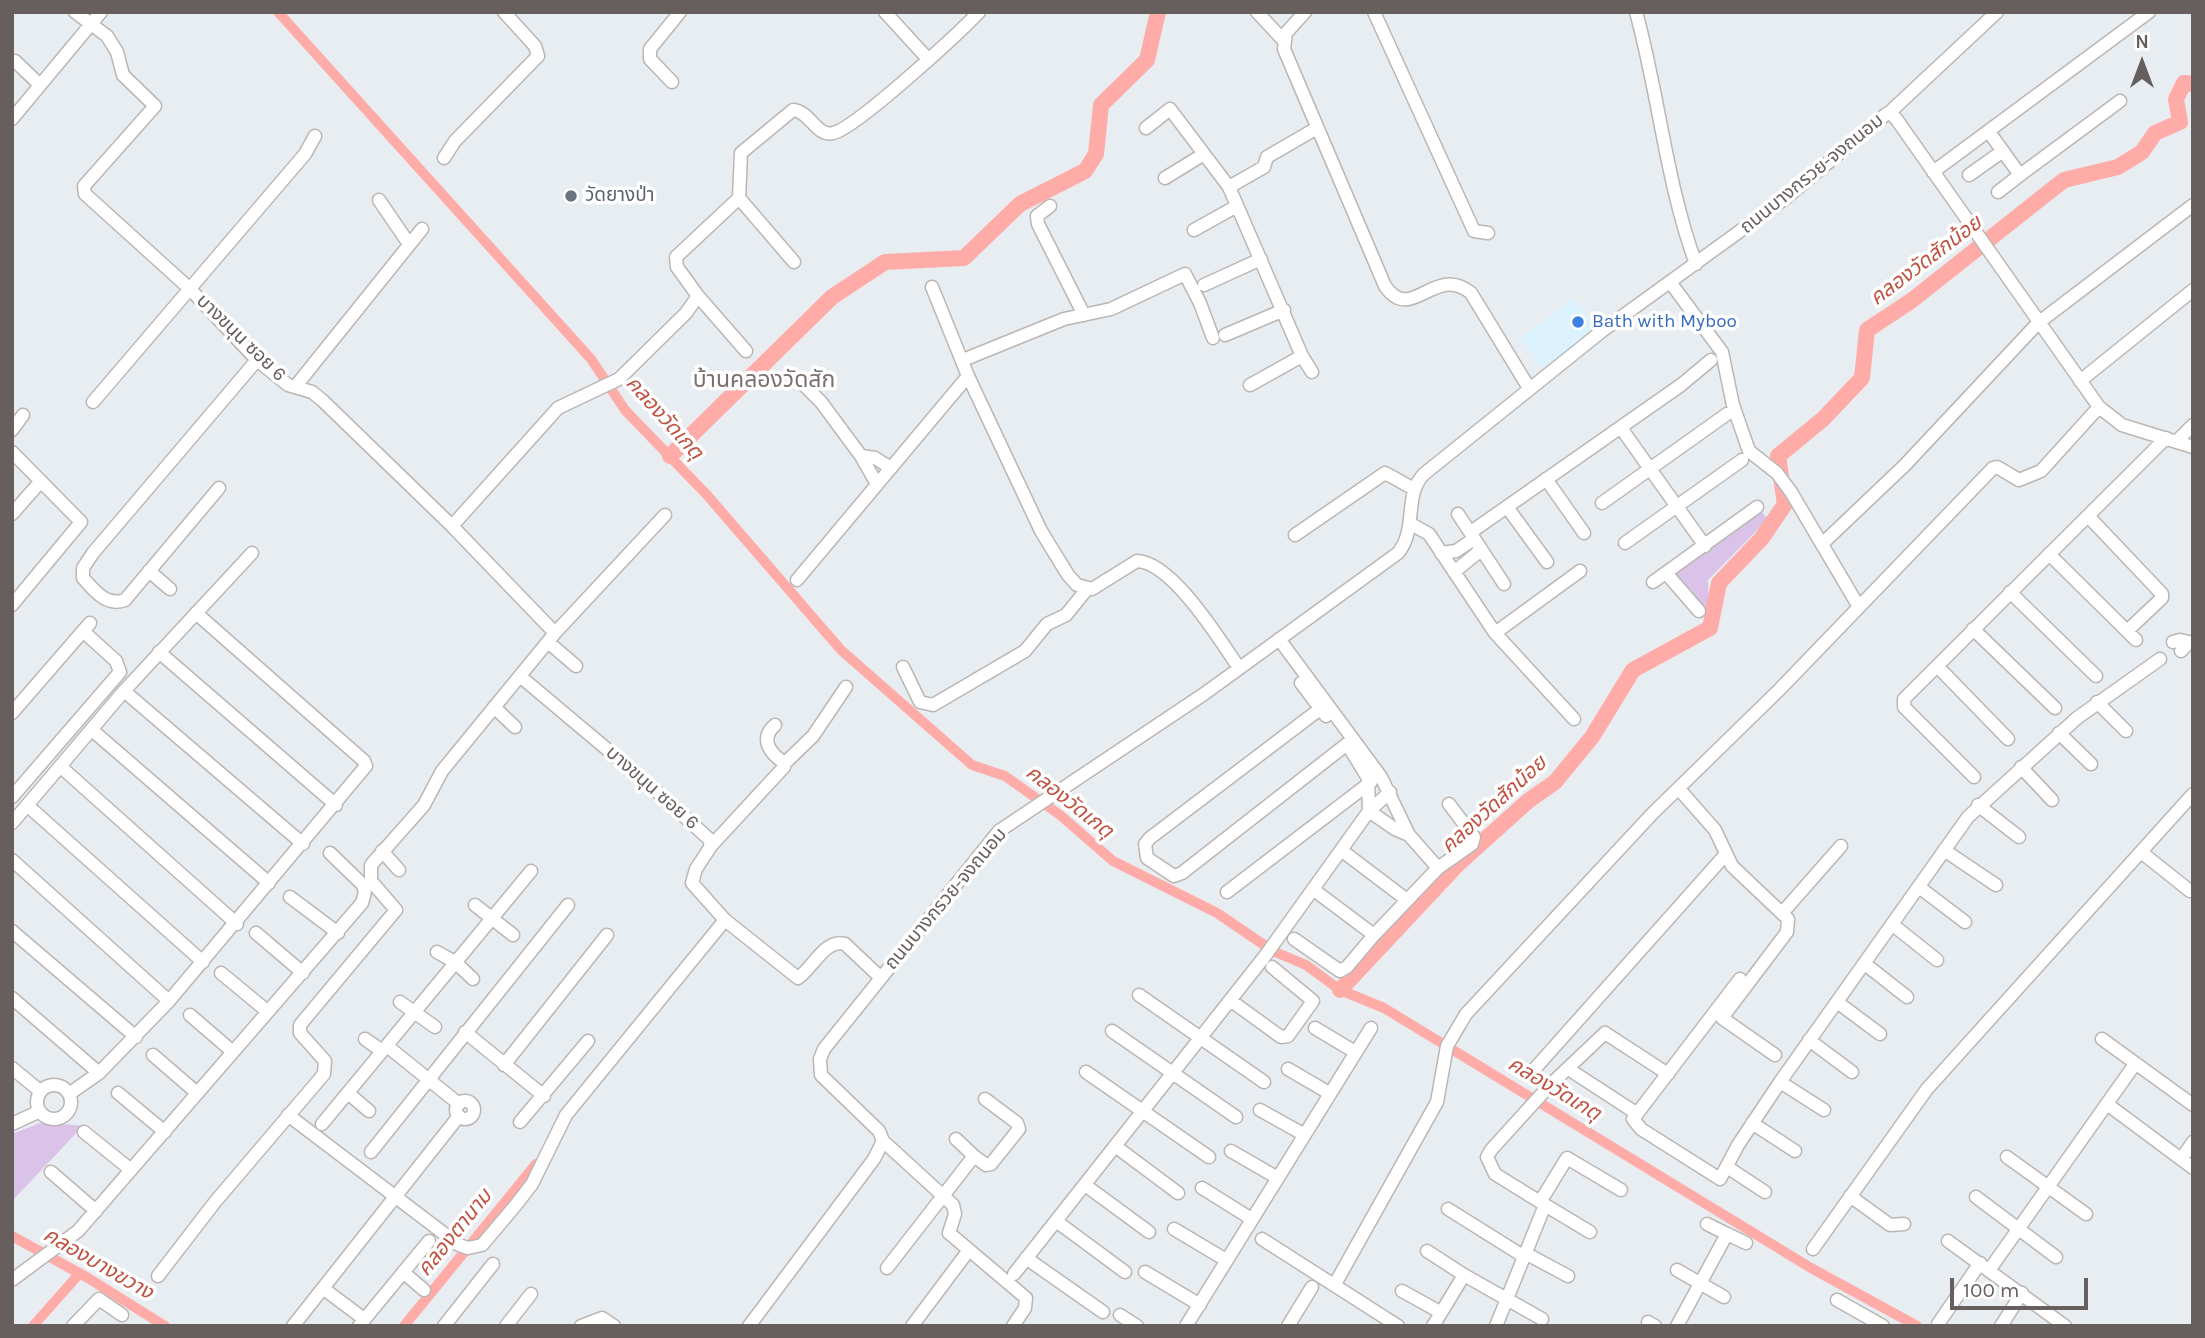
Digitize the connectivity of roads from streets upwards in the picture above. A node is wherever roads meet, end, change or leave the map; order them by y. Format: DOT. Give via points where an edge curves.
graph roads {
  1 [pos="75,12"];
  2 [pos="101,12"];
  3 [pos="504,12"];
  4 [pos="680,12"];
  5 [pos="885,12"];
  6 [pos="979,12"];
  7 [pos="1257,12"];
  8 [pos="1305,12"];
  9 [pos="1374,12"];
  10 [pos="1636,12"];
  11 [pos="1997,12"];
  12 [pos="2149,12"];
  13 [pos="92,25"];
  14 [pos="1284,41"];
  15 [pos="927,58"];
  16 [pos="15,61"];
  17 [pos="673,82"];
  18 [pos="40,85"];
  19 [pos="2120,101"];
  20 [pos="1890,112"];
  21 [pos="12,119"];
  22 [pos="1146,128"];
  23 [pos="1317,128"];
  24 [pos="1989,132"];
  25 [pos="314,136"];
  26 [pos="2003,152"];
  27 [pos="1204,154"];
  28 [pos="444,158"];
  29 [pos="1933,172"];
  30 [pos="1969,175"];
  31 [pos="2020,175"];
  32 [pos="1165,178"];
  33 [pos="1229,187"];
  34 [pos="1998,192"];
  35 [pos="739,198"];
  36 [pos="379,200"];
  37 [pos="2193,205"];
  38 [pos="1050,206"];
  39 [pos="1237,206"];
  40 [pos="422,229"];
  41 [pos="1194,230"];
  42 [pos="1488,233"];
  43 [pos="409,244"];
  44 [pos="1261,259"];
  45 [pos="794,262"];
  46 [pos="1696,264"];
  47 [pos="1670,282"];
  48 [pos="1204,285"];
  49 [pos="932,287"];
  50 [pos="188,288"];
  51 [pos="2193,290"];
  52 [pos="698,296"];
  53 [pos="1284,310"];
  54 [pos="1084,315"];
  55 [pos="2038,323"];
  56 [pos="746,351"];
  57 [pos="1302,356"];
  58 [pos="257,360"];
  59 [pos="963,360"];
  60 [pos="1711,360"];
  61 [pos="1312,372"];
  62 [pos="968,376"];
  63 [pos="799,380"];
  64 [pos="2080,381"];
  65 [pos="1251,385"];
  66 [pos="295,387"];
  67 [pos="1529,388"];
  68 [pos="93,402"];
  69 [pos="2099,407"];
  70 [pos="1727,414"];
  71 [pos="23,415"];
  72 [pos="2193,425"];
  73 [pos="1621,428"];
  74 [pos="12,429"];
  75 [pos="2171,440"];
  76 [pos="2193,447"];
  77 [pos="12,452"];
  78 [pos="861,456"];
  79 [pos="1742,460"];
  80 [pos="891,468"];
  81 [pos="1650,469"];
  82 [pos="1546,480"];
  83 [pos="41,481"];
  84 [pos="877,484"];
  85 [pos="219,488"];
  86 [pos="1414,489"];
  87 [pos="1602,503"];
  88 [pos="1507,507"];
  89 [pos="1676,507"];
  90 [pos="1757,507"];
  91 [pos="12,513"];
  92 [pos="1458,514"];
  93 [pos="665,515"];
  94 [pos="2088,516"];
  95 [pos="1411,524"];
  96 [pos="452,526"];
  97 [pos="1584,533"];
  98 [pos="1295,535"];
  99 [pos="1475,540"];
  100 [pos="1625,543"];
  101 [pos="1822,544"];
  102 [pos="1705,546"];
  103 [pos="252,553"];
  104 [pos="1441,553"];
  105 [pos="2049,554"];
  106 [pos="1460,556"];
  107 [pos="1547,562"];
  108 [pos="1580,571"];
  109 [pos="149,572"];
  110 [pos="1454,572"];
  111 [pos="1667,573"];
  112 [pos="797,580"];
  113 [pos="1653,582"];
  114 [pos="1504,584"];
  115 [pos="170,589"];
  116 [pos="1087,589"];
  117 [pos="2010,592"];
  118 [pos="12,605"];
  119 [pos="1859,607"];
  120 [pos="1699,611"];
  121 [pos="196,613"];
  122 [pos="1973,629"];
  123 [pos="1495,633"];
  124 [pos="552,637"];
  125 [pos="1276,642"];
  126 [pos="2177,649"];
  127 [pos="159,652"];
  128 [pos="576,666"];
  129 [pos="1937,666"];
  130 [pos="903,667"];
  131 [pos="1239,668"];
  132 [pos="2095,676"];
  133 [pos="521,677"];
  134 [pos="846,687"];
  135 [pos="124,691"];
  136 [pos="2098,702"];
  137 [pos="1319,703"];
  138 [pos="494,707"];
  139 [pos="2055,708"];
  140 [pos="12,713"];
  141 [pos="1574,719"];
  142 [pos="775,725"];
  143 [pos="515,727"];
  144 [pos="92,730"];
  145 [pos="2126,731"];
  146 [pos="2059,733"];
  147 [pos="1347,739"];
  148 [pos="2008,739"];
  149 [pos="785,763"];
  150 [pos="2091,764"];
  151 [pos="61,767"];
  152 [pos="2021,767"];
  153 [pos="1381,777"];
  154 [pos="1974,777"];
  155 [pos="1369,784"];
  156 [pos="1679,789"];
  157 [pos="1390,792"];
  158 [pos="2193,794"];
  159 [pos="12,797"];
  160 [pos="2052,800"];
  161 [pos="1449,804"];
  162 [pos="336,805"];
  163 [pos="1978,805"];
  164 [pos="27,806"];
  165 [pos="1368,811"];
  166 [pos="12,823"];
  167 [pos="1409,835"];
  168 [pos="2019,837"];
  169 [pos="303,845"];
  170 [pos="711,846"];
  171 [pos="1842,846"];
  172 [pos="1342,850"];
  173 [pos="1944,850"];
  174 [pos="382,851"];
  175 [pos="2141,852"];
  176 [pos="330,853"];
  177 [pos="1726,854"];
  178 [pos="12,860"];
  179 [pos="1438,868"];
  180 [pos="399,870"];
  181 [pos="531,871"];
  182 [pos="270,883"];
  183 [pos="1996,885"];
  184 [pos="1919,887"];
  185 [pos="1314,890"];
  186 [pos="2190,891"];
  187 [pos="1227,892"];
  188 [pos="290,897"];
  189 [pos="1407,900"];
  190 [pos="475,905"];
  191 [pos="568,905"];
  192 [pos="1783,912"];
  193 [pos="493,917"];
  194 [pos="725,920"];
  195 [pos="1965,922"];
  196 [pos="237,923"];
  197 [pos="1893,925"];
  198 [pos="12,931"];
  199 [pos="256,933"];
  200 [pos="338,933"];
  201 [pos="607,934"];
  202 [pos="513,935"];
  203 [pos="1374,935"];
  204 [pos="1294,939"];
  205 [pos="437,952"];
  206 [pos="1937,960"];
  207 [pos="1268,961"];
  208 [pos="203,962"];
  209 [pos="455,962"];
  210 [pos="1865,964"];
  211 [pos="221,973"];
  212 [pos="303,973"];
  213 [pos="880,977"];
  214 [pos="473,979"];
  215 [pos="1740,979"];
  216 [pos="1139,995"];
  217 [pos="1907,997"];
  218 [pos="12,998"];
  219 [pos="1230,1000"];
  220 [pos="169,1001"];
  221 [pos="400,1002"];
  222 [pos="1838,1002"];
  223 [pos="414,1010"];
  224 [pos="267,1011"];
  225 [pos="190,1015"];
  226 [pos="435,1027"];
  227 [pos="1315,1028"];
  228 [pos="1371,1028"];
  229 [pos="1112,1031"];
  230 [pos="465,1032"];
  231 [pos="1880,1034"];
  232 [pos="136,1037"];
  233 [pos="1201,1037"];
  234 [pos="365,1039"];
  235 [pos="2102,1039"];
  236 [pos="1809,1040"];
  237 [pos="588,1041"];
  238 [pos="385,1049"];
  239 [pos="233,1052"];
  240 [pos="1355,1052"];
  241 [pos="153,1055"];
  242 [pos="1775,1055"];
  243 [pos="2135,1064"];
  244 [pos="504,1065"];
  245 [pos="12,1068"];
  246 [pos="1288,1069"];
  247 [pos="1086,1072"];
  248 [pos="1573,1072"];
  249 [pos="1852,1072"];
  250 [pos="99,1073"];
  251 [pos="1174,1073"];
  252 [pos="1531,1073"];
  253 [pos="1668,1074"];
  254 [pos="429,1079"];
  255 [pos="1264,1082"];
  256 [pos="1780,1082"];
  257 [pos="40,1091"];
  258 [pos="118,1093"];
  259 [pos="197,1093"];
  260 [pos="348,1093"];
  261 [pos="1329,1093"];
  262 [pos="69,1094"];
  263 [pos="544,1096"];
  264 [pos="985,1099"];
  265 [pos="2107,1104"];
  266 [pos="2193,1105"];
  267 [pos="1260,1110"];
  268 [pos="1824,1110"];
  269 [pos="369,1111"];
  270 [pos="38,1112"];
  271 [pos="1636,1112"];
  272 [pos="1142,1113"];
  273 [pos="288,1115"];
  274 [pos="1236,1117"];
  275 [pos="520,1122"];
  276 [pos="1752,1123"];
  277 [pos="12,1124"];
  278 [pos="322,1124"];
  279 [pos="84,1132"];
  280 [pos="165,1132"];
  281 [pos="1303,1134"];
  282 [pos="956,1139"];
  283 [pos="883,1141"];
  284 [pos="2193,1142"];
  285 [pos="1115,1146"];
  286 [pos="1795,1150"];
  287 [pos="1231,1151"];
  288 [pos="370,1152"];
  289 [pos="974,1156"];
  290 [pos="1209,1157"];
  291 [pos="2007,1157"];
  292 [pos="2181,1159"];
  293 [pos="1727,1167"];
  294 [pos="2193,1168"];
  295 [pos="131,1170"];
  296 [pos="51,1172"];
  297 [pos="1276,1177"];
  298 [pos="1086,1185"];
  299 [pos="2048,1186"];
  300 [pos="1202,1188"];
  301 [pos="1620,1190"];
  302 [pos="1765,1192"];
  303 [pos="1178,1193"];
  304 [pos="943,1195"];
  305 [pos="1850,1196"];
  306 [pos="396,1197"];
  307 [pos="1976,1197"];
  308 [pos="1542,1204"];
  309 [pos="1448,1209"];
  310 [pos="96,1211"];
  311 [pos="2086,1214"];
  312 [pos="1250,1218"];
  313 [pos="1056,1221"];
  314 [pos="1707,1224"];
  315 [pos="1904,1224"];
  316 [pos="2018,1228"];
  317 [pos="1174,1229"];
  318 [pos="1590,1232"];
  319 [pos="1149,1233"];
  320 [pos="1727,1234"];
  321 [pos="1262,1239"];
  322 [pos="429,1241"];
  323 [pos="1948,1241"];
  324 [pos="1745,1243"];
  325 [pos="969,1250"];
  326 [pos="1813,1250"];
  327 [pos="1427,1251"];
  328 [pos="1524,1254"];
  329 [pos="2056,1256"];
  330 [pos="1026,1258"];
  331 [pos="1226,1260"];
  332 [pos="492,1264"];
  333 [pos="1985,1266"];
  334 [pos="887,1268"];
  335 [pos="1677,1270"];
  336 [pos="403,1272"];
  337 [pos="1125,1272"];
  338 [pos="1145,1272"];
  339 [pos="1014,1274"];
  340 [pos="1464,1275"];
  341 [pos="158,1276"];
  342 [pos="1568,1276"];
  343 [pos="12,1280"];
  344 [pos="1700,1283"];
  345 [pos="1335,1284"];
  346 [pos="1312,1287"];
  347 [pos="324,1289"];
  348 [pos="424,1290"];
  349 [pos="1402,1291"];
  350 [pos="2022,1293"];
  351 [pos="531,1294"];
  352 [pos="1724,1297"];
  353 [pos="1837,1300"];
  354 [pos="1506,1301"];
  355 [pos="1200,1305"];
  356 [pos="1103,1311"];
  357 [pos="1440,1312"];
  358 [pos="122,1315"];
  359 [pos="1120,1315"];
  360 [pos="1542,1319"];
  361 [pos="361,1322"];
  362 [pos="1938,1324"];
  363 [pos="73,1326"];
  364 [pos="293,1326"];
  365 [pos="444,1326"];
  366 [pos="506,1326"];
  367 [pos="581,1326"];
  368 [pos="614,1326"];
  369 [pos="749,1326"];
  370 [pos="912,1326"];
  371 [pos="1013,1326"];
  372 [pos="1137,1326"];
  373 [pos="1186,1326"];
  374 [pos="1288,1326"];
  375 [pos="1398,1326"];
  376 [pos="1433,1326"];
  377 [pos="1496,1326"];
  378 [pos="1677,1326"];
  379 [pos="1883,1326"];
  380 [pos="2001,1326"];
  381 [pos="2065,1326"];
  1 -- 13 [label="street, บางขนุน ซอย 6"];
  2 -- 13 [label="street"];
  3 -- 28 [label="street" via="538,50 536,60 454,141"];
  4 -- 17 [label="street" via="650,49 650,59"];
  5 -- 15 [label="street"];
  6 -- 15 [label="street"];
  7 -- 14 [label="street"];
  8 -- 14 [label="street"];
  9 -- 42 [label="street" via="1474,231"];
  10 -- 46 [label="street" via="1678,209"];
  11 -- 20 [label="street"];
  12 -- 24 [label="street"];
  13 -- 18 [label="street"];
  13 -- 50 [label="street, บางขนุน ซอย 6" via="107,36 117,52 123,75 155,106 83,189"];
  14 -- 23 [label="street"];
  15 -- 35 [label="street" via="879,102 834,133 821,132 799,110 789,111 741,153"];
  16 -- 18 [label="street"];
  18 -- 21 [label="street"];
  19 -- 31 [label="street"];
  20 -- 29 [label="street, ถนนบางกรวย-จงถนอม"];
  20 -- 46 [label="street, ถนนบางกรวย-จงถนอม"];
  22 -- 27 [label="street" via="1170,109"];
  23 -- 33 [label="street" via="1267,157 1264,167"];
  23 -- 67 [label="street" via="1389,292 1415,299 1444,283 1462,286 1471,293"];
  24 -- 26 [label="street"];
  24 -- 29 [label="street"];
  25 -- 50 [label="street" via="305,154"];
  26 -- 30 [label="street"];
  26 -- 31 [label="street"];
  27 -- 32 [label="street"];
  27 -- 33 [label="street"];
  29 -- 55 [label="street, ถนนบางกรวย-จงถนอม"];
  31 -- 34 [label="street"];
  33 -- 39 [label="street"];
  35 -- 45 [label="street"];
  35 -- 52 [label="street" via="676,257 677,267"];
  36 -- 43 [label="street"];
  37 -- 55 [label="street"];
  38 -- 54 [label="street" via="1037,216 1038,224"];
  39 -- 41 [label="street"];
  39 -- 44 [label="street"];
  40 -- 43 [label="street"];
  43 -- 66 [label="street"];
  44 -- 48 [label="street"];
  44 -- 53 [label="street"];
  46 -- 47 [label="street, ถนนบางกรวย-จงถนอม"];
  47 -- 67 [label="street, ถนนบางกรวย-จงถนอม"];
  47 -- 101 [label="street" via="1722,352 1749,451 1777,473"];
  49 -- 59 [label="street"];
  50 -- 58 [label="street, บางขนุน ซอย 6"];
  50 -- 68 [label="street"];
  51 -- 64 [label="street"];
  52 -- 56 [label="street"];
  52 -- 96 [label="street" via="619,379 563,403"];
  53 -- 54 [label="street" via="1219,337 1185,274 1111,309"];
  53 -- 57 [label="street"];
  54 -- 59 [label="street"];
  55 -- 64 [label="street, ถนนบางกรวย-จงถนอม"];
  55 -- 101 [label="street" via="1896,474"];
  57 -- 61 [label="street"];
  57 -- 65 [label="street"];
  58 -- 66 [label="street, บางขนุน ซอย 6"];
  58 -- 109 [label="street" via="110,531 82,572 96,593 115,602 125,600"];
  59 -- 62 [label="street"];
  60 -- 73 [label="street"];
  62 -- 80 [label="street"];
  62 -- 116 [label="street" via="1041,531 1068,575"];
  63 -- 78 [label="street"];
  64 -- 69 [label="street, ถนนบางกรวย-จงถนอม"];
  66 -- 96 [label="street, บางขนุน ซอย 6" via="316,394"];
  67 -- 86 [label="street, ถนนบางกรวย-จงถนอม" via="1423,474"];
  69 -- 75 [label="street, ถนนบางกรวย-จงถนอม" via="2122,425"];
  69 -- 119 [label="street" via="2035,475 2019,480 1993,468"];
  70 -- 81 [label="street"];
  71 -- 74 [label="street"];
  72 -- 75 [label="street"];
  73 -- 81 [label="street"];
  73 -- 82 [label="street"];
  75 -- 76 [label="street, ถนนบางกรวย-จงถนอม"];
  75 -- 94 [label="street"];
  77 -- 83 [label="street"];
  78 -- 80 [label="street"];
  78 -- 84 [label="street"];
  79 -- 89 [label="street"];
  80 -- 84 [label="street"];
  81 -- 87 [label="street"];
  81 -- 89 [label="street"];
  82 -- 88 [label="street"];
  82 -- 97 [label="street"];
  83 -- 91 [label="street"];
  83 -- 118 [label="street" via="81,522"];
  84 -- 112 [label="street"];
  85 -- 109 [label="street"];
  86 -- 95 [label="street, ถนนบางกรวย-จงถนอม"];
  86 -- 98 [label="street" via="1385,472"];
  88 -- 99 [label="street"];
  88 -- 107 [label="street"];
  89 -- 100 [label="street"];
  89 -- 102 [label="street"];
  90 -- 102 [label="street"];
  92 -- 99 [label="street"];
  93 -- 124 [label="street"];
  94 -- 105 [label="street"];
  94 -- 105 [label="street" via="2162,594 2132,636"];
  95 -- 104 [label="street" via="1426,530"];
  95 -- 125 [label="street, ถนนบางกรวย-จงถนอม" via="1398,553"];
  96 -- 124 [label="street, บางขนุน ซอย 6"];
  99 -- 106 [label="street"];
  99 -- 114 [label="street"];
  101 -- 119 [label="street"];
  102 -- 111 [label="street"];
  103 -- 121 [label="street"];
  104 -- 106 [label="street"];
  104 -- 110 [label="street"];
  105 -- 117 [label="street"];
  106 -- 110 [label="street"];
  108 -- 123 [label="street"];
  109 -- 115 [label="street"];
  110 -- 123 [label="street"];
  111 -- 113 [label="street"];
  111 -- 120 [label="street"];
  116 -- 130 [label="street" via="1066,615 1047,624 1025,651 933,705 920,702"];
  116 -- 131 [label="street" via="1137,561 1150,564 1200,612"];
  117 -- 122 [label="street"];
  117 -- 132 [label="street"];
  119 -- 156 [label="street"];
  121 -- 127 [label="street"];
  121 -- 162 [label="street" via="364,761 364,772"];
  122 -- 129 [label="street"];
  122 -- 139 [label="street"];
  123 -- 141 [label="street"];
  124 -- 128 [label="street, บางขนุน ซอย 6"];
  124 -- 133 [label="street"];
  125 -- 131 [label="street, ถนนบางกรวย-จงถนอม"];
  125 -- 137 [label="street"];
  126 -- 136 [label="street"];
  127 -- 135 [label="street"];
  127 -- 162 [label="street"];
  129 -- 148 [label="street"];
  129 -- 154 [label="street" via="1903,704"];
  131 -- 213 [label="street, ถนนบางกรวย-จงถนอม" via="999,831"];
  133 -- 138 [label="street"];
  133 -- 170 [label="street, บางขนุน ซอย 6" via="652,787 709,839"];
  134 -- 149 [label="street" via="813,736"];
  135 -- 144 [label="street"];
  135 -- 169 [label="street"];
  136 -- 145 [label="street"];
  136 -- 146 [label="street"];
  137 -- 147 [label="street"];
  137 -- 147 [label="street" via="1150,838 1145,844 1147,858 1174,876 1182,873"];
  138 -- 143 [label="street"];
  138 -- 174 [label="street" via="442,771 424,805"];
  140 -- 159 [label="street" via="87,627 116,661 120,672"];
  142 -- 149 [label="street" via="767,743 772,754"];
  144 -- 151 [label="street"];
  144 -- 182 [label="street"];
  146 -- 150 [label="street"];
  146 -- 152 [label="street"];
  147 -- 153 [label="street"];
  147 -- 155 [label="street"];
  149 -- 170 [label="street"];
  151 -- 164 [label="street"];
  151 -- 196 [label="street"];
  152 -- 160 [label="street"];
  152 -- 163 [label="street"];
  153 -- 155 [label="street"];
  153 -- 157 [label="street"];
  155 -- 165 [label="street"];
  155 -- 187 [label="street"];
  156 -- 177 [label="street" via="1714,830"];
  156 -- 345 [label="street" via="1575,895 1452,1034 1437,1102"];
  157 -- 165 [label="street"];
  157 -- 167 [label="street"];
  158 -- 175 [label="street"];
  161 -- 179 [label="street" via="1474,837 1472,844"];
  162 -- 169 [label="street"];
  163 -- 168 [label="street"];
  163 -- 173 [label="street"];
  164 -- 166 [label="street"];
  164 -- 208 [label="street"];
  165 -- 167 [label="street"];
  165 -- 172 [label="street"];
  167 -- 179 [label="street"];
  169 -- 182 [label="street"];
  170 -- 194 [label="street, บางขนุน ซอย 6" via="695,869 692,883"];
  171 -- 192 [label="street"];
  172 -- 185 [label="street"];
  172 -- 189 [label="street"];
  173 -- 183 [label="street"];
  173 -- 184 [label="street"];
  174 -- 180 [label="street"];
  174 -- 273 [label="street" via="370,865 369,875 396,911 300,1025 300,1034 326,1065 324,1074"];
  175 -- 186 [label="street"];
  175 -- 305 [label="street" via="1927,1089"];
  176 -- 200 [label="street" via="360,880 365,892 362,903"];
  177 -- 192 [label="street" via="1732,866"];
  177 -- 252 [label="street"];
  178 -- 220 [label="street"];
  179 -- 189 [label="street"];
  181 -- 193 [label="street"];
  182 -- 196 [label="street"];
  184 -- 195 [label="street"];
  184 -- 197 [label="street"];
  185 -- 203 [label="street"];
  185 -- 207 [label="street" via="1280,934"];
  188 -- 200 [label="street"];
  189 -- 203 [label="street"];
  190 -- 193 [label="street"];
  191 -- 230 [label="street"];
  192 -- 242 [label="street" via="1788,919 1787,932 1723,1018"];
  193 -- 202 [label="street"];
  193 -- 209 [label="street"];
  194 -- 213 [label="street, บางขนุน ซอย 6" via="798,978 831,944 839,942"];
  194 -- 306 [label="street" via="566,1115 532,1184 482,1245 459,1245"];
  196 -- 208 [label="street"];
  197 -- 206 [label="street"];
  197 -- 210 [label="street"];
  198 -- 232 [label="street"];
  199 -- 212 [label="street"];
  200 -- 212 [label="street"];
  201 -- 244 [label="street"];
  203 -- 204 [label="street" via="1340,971"];
  205 -- 209 [label="street"];
  207 -- 219 [label="street"];
  207 -- 219 [label="street" via="1313,1001 1288,1036 1282,1037"];
  208 -- 220 [label="street"];
  209 -- 214 [label="street"];
  209 -- 223 [label="street"];
  210 -- 217 [label="street"];
  210 -- 222 [label="street"];
  211 -- 224 [label="street"];
  212 -- 224 [label="street"];
  213 -- 283 [label="street, ถนนบางกรวย-จงถนอม" via="824,1049 820,1068 828,1085 879,1131"];
  215 -- 253 [label="street"];
  216 -- 233 [label="street"];
  218 -- 250 [label="street"];
  219 -- 233 [label="street"];
  220 -- 232 [label="street"];
  221 -- 223 [label="street"];
  222 -- 231 [label="street"];
  222 -- 236 [label="street"];
  223 -- 226 [label="street"];
  223 -- 238 [label="street"];
  224 -- 239 [label="street"];
  225 -- 239 [label="street"];
  227 -- 240 [label="street"];
  228 -- 240 [label="street"];
  229 -- 251 [label="street"];
  230 -- 244 [label="street"];
  230 -- 254 [label="street"];
  232 -- 250 [label="street"];
  233 -- 251 [label="street"];
  233 -- 255 [label="street"];
  234 -- 238 [label="street"];
  235 -- 243 [label="street"];
  236 -- 249 [label="street"];
  236 -- 256 [label="street"];
  237 -- 263 [label="street"];
  238 -- 254 [label="street"];
  238 -- 260 [label="street"];
  239 -- 259 [label="street"];
  240 -- 261 [label="street"];
  241 -- 259 [label="street"];
  243 -- 265 [label="street"];
  243 -- 266 [label="street"];
  244 -- 263 [label="street"];
  245 -- 257 [label="street"];
  246 -- 261 [label="street"];
  247 -- 272 [label="street"];
  248 -- 271 [label="street"];
  250 -- 262 [label="street"];
  251 -- 272 [label="street"];
  251 -- 274 [label="street"];
  253 -- 271 [label="street"];
  253 -- 308 [label="street" via="1605,1034 1550,1085 1488,1157 1495,1174"];
  254 -- 288 [label="street"];
  254 -- 306 [label="street" via="459,1110"];
  256 -- 268 [label="street"];
  256 -- 276 [label="street"];
  257 -- 262 [label="street" via="54,1085"];
  257 -- 270 [label="street"];
  258 -- 280 [label="street"];
  259 -- 280 [label="street"];
  260 -- 269 [label="street"];
  260 -- 278 [label="street"];
  261 -- 281 [label="street"];
  262 -- 270 [label="street" via="70,1109 60,1118 48,1119"];
  263 -- 275 [label="street"];
  264 -- 289 [label="street" via="1019,1129 991,1164"];
  265 -- 292 [label="street"];
  265 -- 299 [label="street"];
  267 -- 281 [label="street"];
  270 -- 277 [label="street"];
  271 -- 293 [label="street" via="1634,1123 1720,1180"];
  272 -- 285 [label="street"];
  272 -- 290 [label="street"];
  273 -- 306 [label="street"];
  273 -- 341 [label="street"];
  276 -- 286 [label="street"];
  276 -- 293 [label="street"];
  279 -- 295 [label="street"];
  280 -- 295 [label="street"];
  281 -- 297 [label="street"];
  282 -- 289 [label="street"];
  283 -- 304 [label="street"];
  283 -- 369 [label="street"];
  284 -- 292 [label="street"];
  285 -- 298 [label="street"];
  285 -- 303 [label="street"];
  287 -- 297 [label="street"];
  289 -- 304 [label="street"];
  291 -- 299 [label="street"];
  292 -- 294 [label="street"];
  293 -- 302 [label="street"];
  295 -- 310 [label="street"];
  296 -- 310 [label="street"];
  297 -- 312 [label="street"];
  298 -- 313 [label="street"];
  298 -- 319 [label="street"];
  299 -- 311 [label="street"];
  299 -- 316 [label="street"];
  300 -- 312 [label="street"];
  301 -- 308 [label="street" via="1567,1158"];
  304 -- 325 [label="street" via="955,1208 949,1233"];
  304 -- 334 [label="street"];
  305 -- 315 [label="street" via="1890,1225"];
  305 -- 326 [label="street"];
  306 -- 347 [label="street"];
  307 -- 316 [label="street"];
  308 -- 318 [label="street"];
  308 -- 328 [label="street"];
  309 -- 328 [label="street"];
  310 -- 343 [label="street" via="78,1231"];
  312 -- 331 [label="street"];
  313 -- 330 [label="street"];
  313 -- 337 [label="street"];
  314 -- 320 [label="street"];
  316 -- 329 [label="street"];
  316 -- 333 [label="street"];
  317 -- 331 [label="street"];
  320 -- 324 [label="street"];
  320 -- 344 [label="street"];
  321 -- 345 [label="street"];
  322 -- 336 [label="street"];
  323 -- 333 [label="street"];
  325 -- 370 [label="street"];
  325 -- 371 [label="street" via="1026,1298"];
  327 -- 340 [label="street"];
  328 -- 342 [label="street"];
  328 -- 354 [label="street"];
  330 -- 339 [label="street"];
  330 -- 356 [label="street"];
  331 -- 355 [label="street"];
  332 -- 365 [label="street"];
  333 -- 350 [label="street"];
  333 -- 362 [label="street"];
  335 -- 344 [label="street"];
  336 -- 348 [label="street"];
  336 -- 361 [label="street"];
  338 -- 355 [label="street"];
  340 -- 354 [label="street"];
  340 -- 357 [label="street"];
  344 -- 352 [label="street"];
  344 -- 378 [label="street"];
  345 -- 375 [label="street"];
  346 -- 374 [label="street"];
  347 -- 361 [label="street"];
  347 -- 364 [label="street"];
  349 -- 357 [label="street"];
  350 -- 380 [label="street"];
  350 -- 381 [label="street"];
  351 -- 366 [label="street"];
  353 -- 379 [label="street"];
  354 -- 360 [label="street"];
  354 -- 377 [label="street"];
  355 -- 373 [label="street"];
  357 -- 376 [label="street"];
  358 -- 363 [label="street" via="99,1299"];
  359 -- 372 [label="street"];
  367 -- 368 [label="street" via="602,1318"];
}
